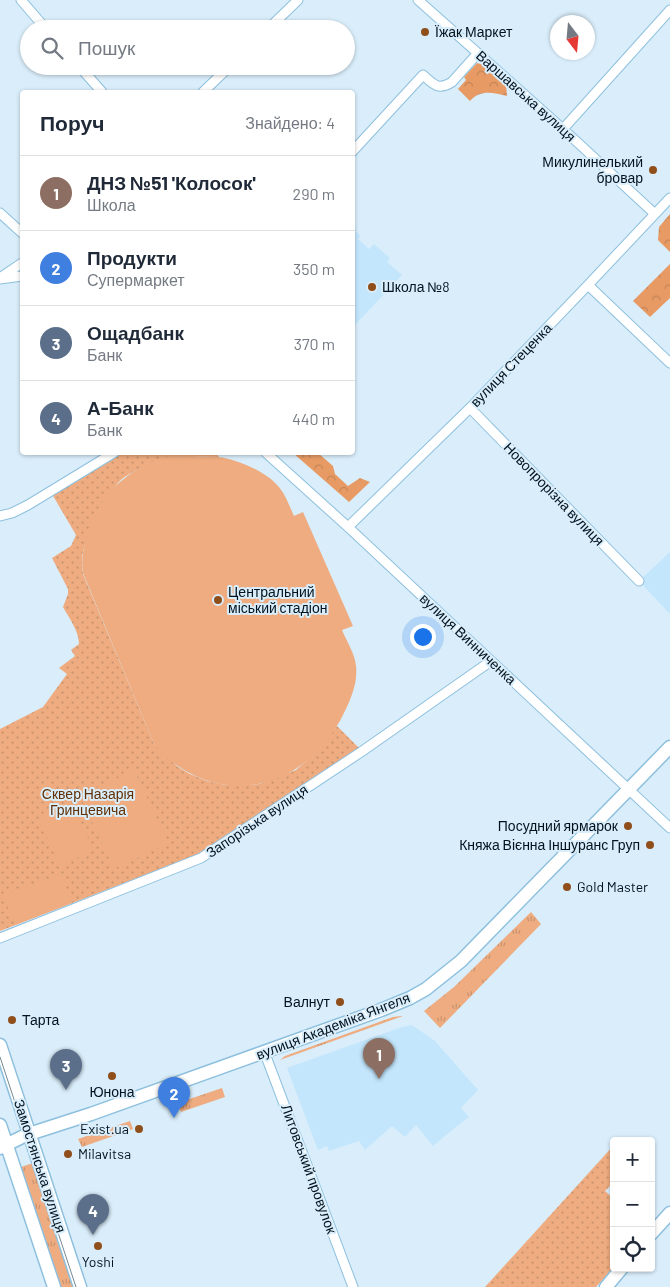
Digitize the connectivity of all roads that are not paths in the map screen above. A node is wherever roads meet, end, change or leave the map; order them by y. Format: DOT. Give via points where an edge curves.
graph roads {
  1 [pos="21,0"];
  2 [pos="298,0"];
  3 [pos="418,0"];
  4 [pos="670,10"];
  5 [pos="38,20"];
  6 [pos="277,20"];
  7 [pos="478,53"];
  8 [pos="87,75"];
  9 [pos="220,75"];
  10 [pos="100,90"];
  11 [pos="204,90"];
  12 [pos="563,128"];
  13 [pos="355,149"];
  14 [pos="670,198"];
  15 [pos="0,213"];
  16 [pos="655,214"];
  17 [pos="20,231"];
  18 [pos="20,264"];
  19 [pos="20,276"];
  20 [pos="0,278"];
  21 [pos="588,285"];
  22 [pos="670,364"];
  23 [pos="470,408"];
  24 [pos="110,455"];
  25 [pos="268,455"];
  26 [pos="0,516"];
  27 [pos="348,527"];
  28 [pos="639,581"];
  29 [pos="491,661"];
  30 [pos="670,747"];
  31 [pos="629,789"];
  32 [pos="670,828"];
  33 [pos="0,938"];
  34 [pos="0,1045"];
  35 [pos="264,1051"];
  36 [pos="0,1126"];
  37 [pos="30,1134"];
  38 [pos="4,1146"];
  39 [pos="670,1213"];
  40 [pos="655,1230"];
  41 [pos="619,1272"];
  42 [pos="54,1287"];
  43 [pos="80,1287"];
  44 [pos="353,1287"];
  45 [pos="606,1287"];
  1 -- 5 [label="street"];
  2 -- 6 [label="street"];
  3 -- 7 [label="street, Варшавська вулиця"];
  4 -- 12 [label="street"];
  7 -- 12 [label="street, Варшавська вулиця"];
  7 -- 13 [label="street" via="446,85 435,85 423,75"];
  8 -- 10 [label="street"];
  9 -- 11 [label="street"];
  12 -- 16 [label="street, Варшавська вулиця"];
  14 -- 16 [label="street, вулиця Стеценка"];
  15 -- 17 [label="street"];
  16 -- 21 [label="street, вулиця Стеценка"];
  18 -- 20 [label="street"];
  19 -- 20 [label="street"];
  21 -- 22 [label="street"];
  21 -- 23 [label="street, вулиця Стеценка"];
  23 -- 27 [label="street, вулиця Стеценка"];
  23 -- 28 [label="street, Новопрорізна вулиця"];
  24 -- 26 [label="street" via="28,505"];
  25 -- 27 [label="street, вулиця Винниченка"];
  27 -- 29 [label="street, вулиця Винниченка"];
  29 -- 31 [label="street, вулиця Винниченка"];
  29 -- 33 [label="street, Запорізька вулиця" via="362,752 201,858"];
  30 -- 31 [label="main road, вулиця Академіка Янгеля"];
  31 -- 32 [label="street, вулиця Винниченка"];
  31 -- 35 [label="main road, вулиця Академіка Янгеля" via="461,961 426,988 381,1010"];
  34 -- 37 [label="main road, Замостянська вулиця"];
  35 -- 37 [label="main road, вулиця Академіка Янгеля"];
  35 -- 44 [label="street, Литовський провулок"];
  36 -- 38 [label="main road, Замостянська вулиця"];
  37 -- 38 [label="main road, вулиця Академіка Янгеля"];
  37 -- 43 [label="main road, Замостянська вулиця"];
  38 -- 42 [label="main road, Замостянська вулиця"];
  39 -- 40 [label="main road"];
  41 -- 45 [label="main road"];
}
